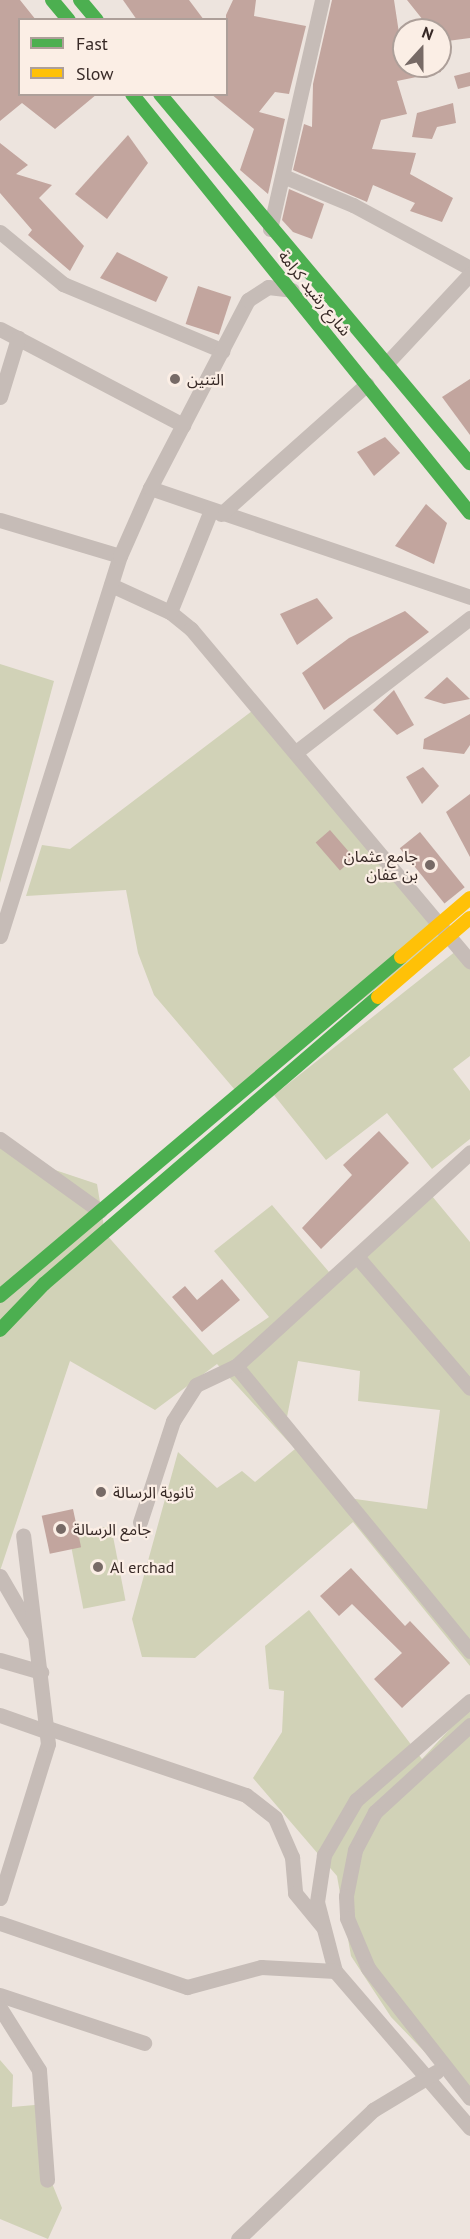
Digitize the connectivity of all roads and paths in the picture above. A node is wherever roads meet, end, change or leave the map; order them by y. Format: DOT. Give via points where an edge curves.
graph roads {
  1 [pos="52,0"];
  2 [pos="80,0"];
  3 [pos="322,0"];
  4 [pos="67,18"];
  5 [pos="95,18"];
  6 [pos="134,96"];
  7 [pos="162,96"];
  8 [pos="283,176"];
  9 [pos="270,229"];
  10 [pos="0,232"];
  11 [pos="470,268"];
  12 [pos="470,274"];
  13 [pos="292,290"];
  14 [pos="0,329"];
  15 [pos="18,338"];
  16 [pos="223,351"];
  17 [pos="386,364"];
  18 [pos="367,384"];
  19 [pos="0,397"];
  20 [pos="183,425"];
  21 [pos="467,454"];
  22 [pos="150,488"];
  23 [pos="216,512"];
  24 [pos="470,513"];
  25 [pos="0,520"];
  26 [pos="120,556"];
  27 [pos="111,585"];
  28 [pos="470,597"];
  29 [pos="170,612"];
  30 [pos="470,618"];
  31 [pos="296,752"];
  32 [pos="470,898"];
  33 [pos="470,918"];
  34 [pos="442,929"];
  35 [pos="0,936"];
  36 [pos="470,962"];
  37 [pos="0,1138"];
  38 [pos="470,1152"];
  39 [pos="100,1211"];
  40 [pos="359,1259"];
  41 [pos="0,1296"];
  42 [pos="0,1330"];
  43 [pos="236,1366"];
  44 [pos="470,1388"];
  45 [pos="140,1522"];
  46 [pos="23,1535"];
  47 [pos="0,1576"];
  48 [pos="39,1643"];
  49 [pos="470,1652"];
  50 [pos="0,1660"];
  51 [pos="41,1672"];
  52 [pos="470,1701"];
  53 [pos="0,1715"];
  54 [pos="470,1725"];
  55 [pos="48,1730"];
  56 [pos="0,1898"];
  57 [pos="0,1923"];
  58 [pos="323,1927"];
  59 [pos="335,1971"];
  60 [pos="0,1995"];
  61 [pos="0,2008"];
  62 [pos="144,2043"];
  63 [pos="442,2066"];
  64 [pos="430,2078"];
  65 [pos="470,2098"];
  66 [pos="470,2128"];
  67 [pos="47,2180"];
  68 [pos="238,2239"];
  1 -- 4 [label="street"];
  2 -- 5 [label="street"];
  3 -- 8 [label="street"];
  6 -- 13 [label="street, شارع رشيد كرامة"];
  7 -- 9 [label="street, شارع رشيد كرامة"];
  8 -- 9 [label="street"];
  8 -- 11 [label="street" via="353,205"];
  9 -- 17 [label="street, شارع رشيد كرامة"];
  10 -- 16 [label="street" via="72,289"];
  12 -- 17 [label="street"];
  13 -- 16 [label="street" via="268,287 253,294"];
  13 -- 18 [label="street, شارع رشيد كرامة"];
  14 -- 15 [label="street"];
  15 -- 19 [label="street"];
  15 -- 20 [label="street"];
  16 -- 20 [label="street"];
  17 -- 21 [label="street, شارع رشيد كرامة"];
  18 -- 23 [label="street"];
  18 -- 24 [label="street, شارع رشيد كرامة"];
  20 -- 22 [label="street"];
  22 -- 23 [label="street"];
  22 -- 26 [label="street"];
  23 -- 28 [label="street"];
  23 -- 29 [label="street"];
  25 -- 26 [label="street"];
  26 -- 27 [label="street"];
  27 -- 29 [label="street"];
  27 -- 35 [label="street"];
  29 -- 31 [label="street"];
  30 -- 31 [label="street"];
  31 -- 34 [label="street"];
  32 -- 34 [label="street"];
  33 -- 34 [label="street"];
  34 -- 36 [label="street"];
  34 -- 39 [label="street"];
  34 -- 42 [label="street" via="44,1284"];
  37 -- 39 [label="street"];
  38 -- 40 [label="street"];
  39 -- 41 [label="street"];
  40 -- 43 [label="street"];
  40 -- 44 [label="street"];
  43 -- 45 [label="street" via="196,1385 180,1404"];
  43 -- 49 [label="street"];
  46 -- 48 [label="street"];
  47 -- 48 [label="street"];
  48 -- 51 [label="street"];
  50 -- 51 [label="street"];
  51 -- 55 [label="street"];
  52 -- 58 [label="street" via="384,1774 340,1822 318,1884"];
  53 -- 55 [label="street"];
  54 -- 63 [label="street" via="375,1812 355,1850 346,1896 347,1918 368,1968"];
  55 -- 56 [label="street" via="45,1765"];
  55 -- 58 [label="street" via="246,1795 275,1818 292,1857 295,1893"];
  57 -- 59 [label="street" via="187,1987 261,1967"];
  58 -- 59 [label="street"];
  59 -- 64 [label="street"];
  60 -- 62 [label="street"];
  61 -- 67 [label="street" via="39,2070"];
  63 -- 64 [label="street"];
  63 -- 65 [label="street"];
  64 -- 66 [label="street"];
  64 -- 68 [label="street" via="373,2110"];
}
